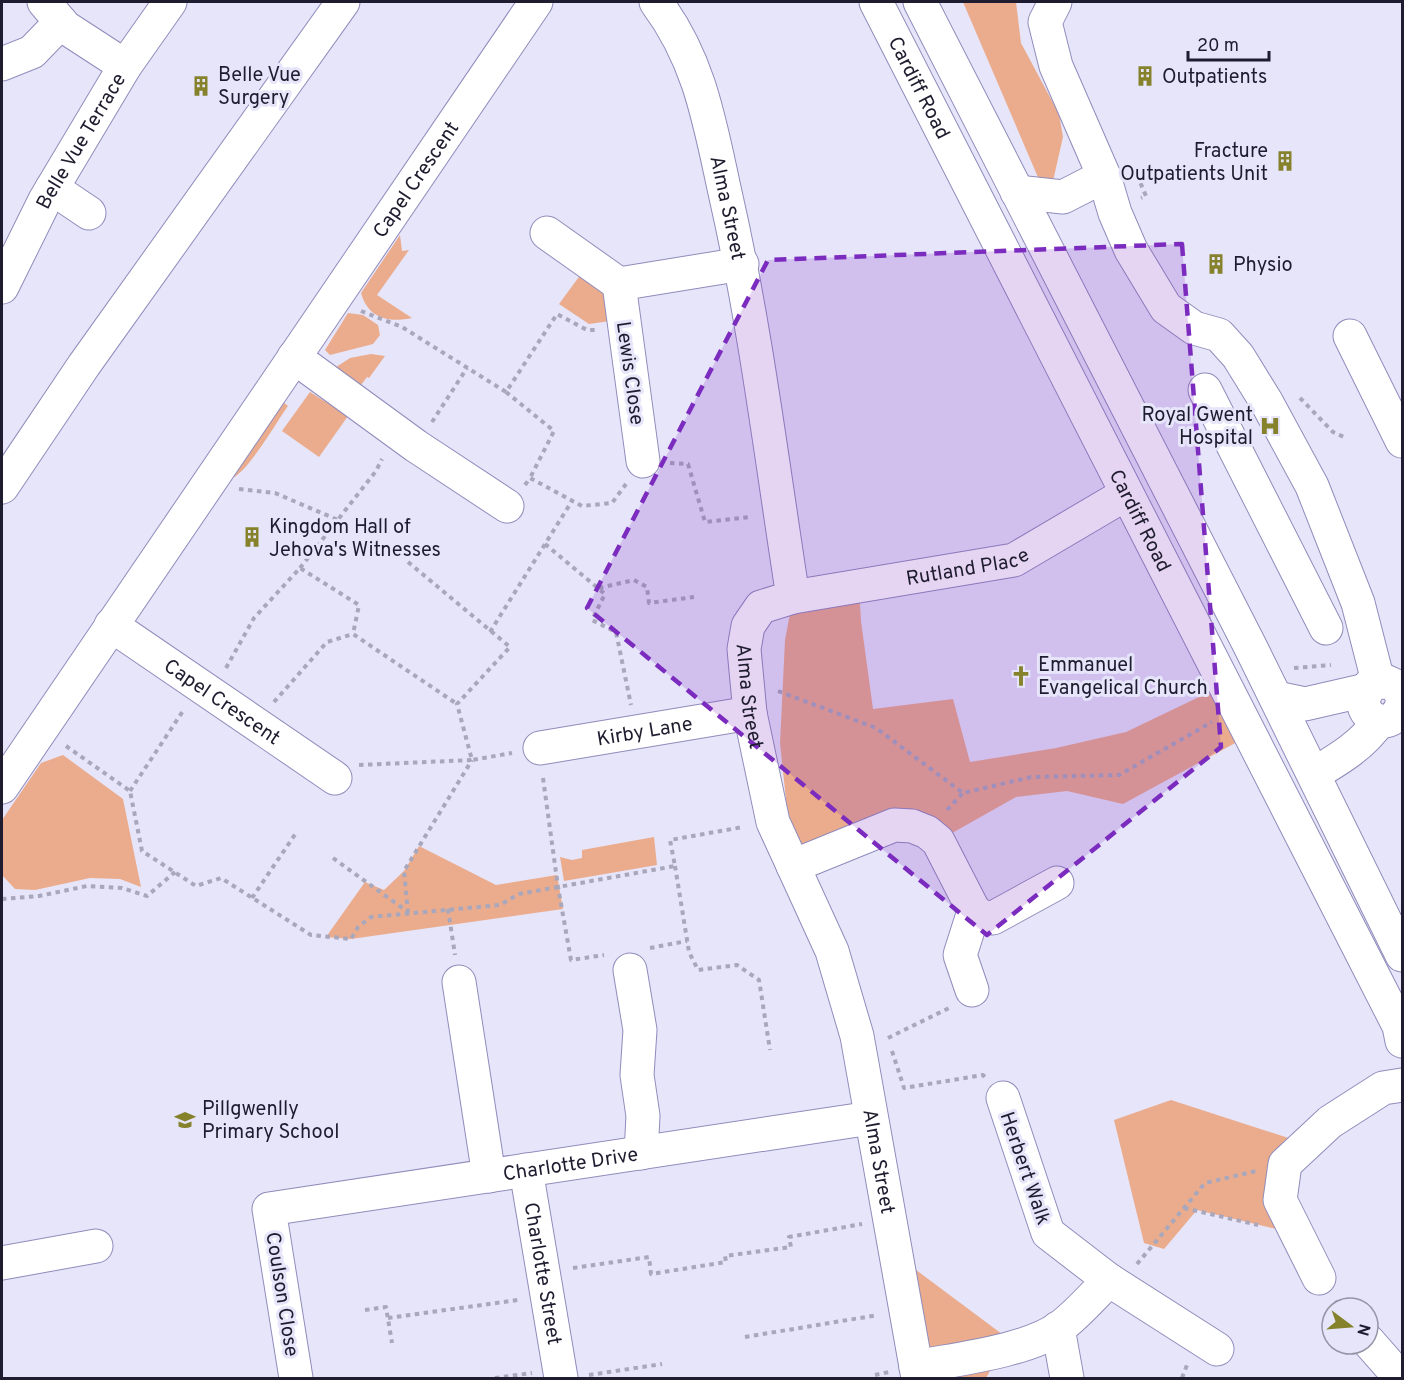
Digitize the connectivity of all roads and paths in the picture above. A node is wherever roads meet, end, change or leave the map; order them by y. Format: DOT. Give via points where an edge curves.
graph roads {
  1 [pos="170,2"];
  2 [pos="343,2"];
  3 [pos="536,2"];
  4 [pos="656,2"];
  5 [pos="876,2"];
  6 [pos="920,2"];
  7 [pos="1055,2"];
  8 [pos="53,12"];
  9 [pos="2,64"];
  10 [pos="125,66"];
  11 [pos="1120,173"];
  12 [pos="52,188"];
  13 [pos="1017,192"];
  14 [pos="1134,202"];
  15 [pos="88,213"];
  16 [pos="547,233"];
  17 [pos="741,264"];
  18 [pos="619,284"];
  19 [pos="2,287"];
  20 [pos="332,300"];
  21 [pos="626,332"];
  22 [pos="1350,336"];
  23 [pos="294,357"];
  24 [pos="467,368"];
  25 [pos="1205,390"];
  26 [pos="506,392"];
  27 [pos="1296,394"];
  28 [pos="1344,437"];
  29 [pos="405,438"];
  30 [pos="1402,441"];
  31 [pos="1292,450"];
  32 [pos="643,461"];
  33 [pos="1247,473"];
  34 [pos="530,478"];
  35 [pos="206,485"];
  36 [pos="2,487"];
  37 [pos="1126,494"];
  38 [pos="572,501"];
  39 [pos="507,506"];
  40 [pos="780,513"];
  41 [pos="338,520"];
  42 [pos="545,544"];
  43 [pos="408,562"];
  44 [pos="300,568"];
  45 [pos="598,588"];
  46 [pos="694,597"];
  47 [pos="793,597"];
  48 [pos="111,625"];
  49 [pos="1326,628"];
  50 [pos="490,632"];
  51 [pos="352,634"];
  52 [pos="1331,665"];
  53 [pos="1294,668"];
  54 [pos="747,680"];
  55 [pos="206,689"];
  56 [pos="1390,692"];
  57 [pos="1276,698"];
  58 [pos="457,705"];
  59 [pos="1236,708"];
  60 [pos="750,713"];
  61 [pos="1391,713"];
  62 [pos="259,724"];
  63 [pos="41,728"];
  64 [pos="637,732"];
  65 [pos="540,748"];
  66 [pos="472,760"];
  67 [pos="1314,774"];
  68 [pos="335,778"];
  69 [pos="2,787"];
  70 [pos="130,791"];
  71 [pos="773,822"];
  72 [pos="296,833"];
  73 [pos="333,858"];
  74 [pos="675,866"];
  75 [pos="793,866"];
  76 [pos="175,872"];
  77 [pos="1057,884"];
  78 [pos="558,887"];
  79 [pos="252,898"];
  80 [pos="2,899"];
  81 [pos="1378,903"];
  82 [pos="448,909"];
  83 [pos="974,911"];
  84 [pos="408,913"];
  85 [pos="1402,940"];
  86 [pos="687,941"];
  87 [pos="1402,955"];
  88 [pos="627,958"];
  89 [pos="459,982"];
  90 [pos="972,990"];
  91 [pos="1402,1041"];
  92 [pos="770,1050"];
  93 [pos="1402,1085"];
  94 [pos="1003,1098"];
  95 [pos="871,1118"];
  96 [pos="641,1153"];
  97 [pos="1286,1164"];
  98 [pos="526,1170"];
  99 [pos="489,1176"];
  100 [pos="1184,1208"];
  101 [pos="269,1209"];
  102 [pos="889,1220"];
  103 [pos="1297,1234"];
  104 [pos="96,1246"];
  105 [pos="2,1263"];
  106 [pos="1319,1278"];
  107 [pos="1114,1283"];
  108 [pos="545,1284"];
  109 [pos="365,1310"];
  110 [pos="906,1310"];
  111 [pos="388,1318"];
  112 [pos="1058,1328"];
  113 [pos="745,1337"];
  114 [pos="392,1343"];
  115 [pos="1217,1349"];
  116 [pos="1380,1355"];
  117 [pos="917,1373"];
  118 [pos="1397,1374"];
  119 [pos="296,1378"];
  120 [pos="561,1378"];
  121 [pos="1066,1378"];
  1 -- 10 [label="street, Belle Vue Terrace"];
  2 -- 36 [label="street" via="84,365"];
  3 -- 20 [label="street, Capel Crescent"];
  4 -- 17 [label="street, Alma Street" via="686,50 703,93"];
  5 -- 37 [label="street, Cardiff Road"];
  6 -- 13 [label="street, Cardiff Road"];
  7 -- 11 [label="street" via="1045,22 1056,66"];
  8 -- 9 [label="street" via="32,52"];
  8 -- 10 [label="street"];
  10 -- 12 [label="street, Belle Vue Terrace"];
  11 -- 13 [label="street" via="1063,196"];
  11 -- 14 [label="path" via="1146,196"];
  11 -- 31 [label="street" via="1115,213 1131,250 1166,308 1194,328 1219,335 1238,356"];
  12 -- 15 [label="street"];
  12 -- 19 [label="street, Belle Vue Terrace"];
  13 -- 57 [label="street, Cardiff Road"];
  16 -- 18 [label="street"];
  17 -- 18 [label="street"];
  17 -- 40 [label="street, Alma Street"];
  18 -- 21 [label="street, Lewis Close"];
  20 -- 23 [label="street, Capel Crescent"];
  20 -- 24 [label="path" via="402,327"];
  21 -- 26 [label="path" via="587,330 557,314"];
  21 -- 32 [label="street, Lewis Close"];
  22 -- 30 [label="street"];
  23 -- 29 [label="street"];
  23 -- 35 [label="street, Capel Crescent"];
  24 -- 26 [label="path"];
  24 -- 29 [label="path"];
  25 -- 33 [label="street"];
  26 -- 34 [label="path" via="554,431"];
  27 -- 28 [label="path" via="1333,432"];
  29 -- 39 [label="street"];
  29 -- 41 [label="path"];
  31 -- 33 [label="street"];
  31 -- 56 [label="street" via="1312,486"];
  32 -- 38 [label="path" via="612,502 582,506"];
  32 -- 40 [label="path" via="688,464 705,522"];
  33 -- 49 [label="street"];
  34 -- 38 [label="path"];
  34 -- 39 [label="path"];
  35 -- 41 [label="path" via="275,493"];
  35 -- 48 [label="street, Capel Crescent"];
  37 -- 47 [label="street, Rutland Place" via="1014,560"];
  37 -- 59 [label="street, Cardiff Road"];
  38 -- 42 [label="path"];
  40 -- 47 [label="street, Alma Street"];
  41 -- 44 [label="path"];
  42 -- 45 [label="path"];
  42 -- 50 [label="path"];
  43 -- 50 [label="path"];
  44 -- 51 [label="path" via="359,605"];
  44 -- 55 [label="path" via="254,618"];
  45 -- 46 [label="path" via="634,580 647,587 649,603"];
  45 -- 64 [label="path" via="604,594 592,620 616,632"];
  47 -- 54 [label="street, Alma Street" via="761,607 748,626 744,649"];
  48 -- 55 [label="street, Capel Crescent"];
  48 -- 63 [label="street, Capel Crescent"];
  50 -- 58 [label="path" via="510,647"];
  51 -- 58 [label="path"];
  51 -- 62 [label="path" via="327,642"];
  52 -- 53 [label="path"];
  54 -- 59 [label="path" via="876,728 963,793 1031,777 1119,775"];
  54 -- 60 [label="street, Alma Street"];
  55 -- 62 [label="street, Capel Crescent"];
  55 -- 70 [label="path"];
  56 -- 57 [label="street" via="1305,704"];
  56 -- 61 [label="street" via="1363,699 1366,712 1373,719"];
  57 -- 67 [label="street, Cardiff Road"];
  58 -- 66 [label="path"];
  59 -- 91 [label="street, Cardiff Road" via="1394,1017"];
  60 -- 64 [label="street, Kirby Lane"];
  60 -- 71 [label="street, Alma Street"];
  61 -- 67 [label="street" via="1346,756"];
  62 -- 68 [label="street, Capel Crescent"];
  63 -- 69 [label="street, Capel Crescent"];
  63 -- 70 [label="path"];
  64 -- 65 [label="street, Kirby Lane"];
  65 -- 66 [label="path"];
  65 -- 78 [label="path"];
  66 -- 68 [label="path" via="351,765"];
  66 -- 84 [label="path" via="404,871"];
  67 -- 81 [label="street, Cardiff Road"];
  70 -- 76 [label="path" via="142,851"];
  71 -- 74 [label="path" via="670,840"];
  71 -- 75 [label="street, Alma Street"];
  72 -- 79 [label="path"];
  73 -- 84 [label="path"];
  74 -- 78 [label="path"];
  74 -- 86 [label="path"];
  75 -- 83 [label="street" via="894,825 912,826 938,841"];
  75 -- 95 [label="street, Alma Street" via="832,951 857,1036"];
  76 -- 79 [label="path" via="196,886 221,878"];
  76 -- 80 [label="path" via="147,896 122,888 87,886"];
  77 -- 83 [label="street" via="993,918"];
  78 -- 82 [label="path" via="519,894 500,905"];
  78 -- 88 [label="path" via="571,960"];
  79 -- 84 [label="path" via="311,935 334,938 351,939 371,917"];
  81 -- 85 [label="street, Cardiff Road"];
  81 -- 87 [label="street, Cardiff Road"];
  82 -- 84 [label="path"];
  82 -- 89 [label="path"];
  83 -- 90 [label="street" via="960,955"];
  86 -- 88 [label="path"];
  86 -- 92 [label="path" via="698,970 737,965 759,980"];
  88 -- 96 [label="street" via="640,1030 637,1075 643,1116"];
  89 -- 99 [label="street"];
  90 -- 94 [label="path" via="949,1008 888,1037 904,1088 983,1074"];
  93 -- 97 [label="street" via="1383,1088 1330,1122"];
  94 -- 107 [label="street, Herbert Walk" via="1048,1233"];
  95 -- 96 [label="street, Charlotte Drive"];
  95 -- 102 [label="street, Alma Street"];
  96 -- 98 [label="street, Charlotte Drive"];
  97 -- 100 [label="path" via="1205,1183"];
  97 -- 103 [label="street" via="1280,1200"];
  98 -- 99 [label="street, Charlotte Drive"];
  98 -- 108 [label="street, Charlotte Street"];
  99 -- 101 [label="street, Charlotte Drive"];
  100 -- 103 [label="path"];
  100 -- 107 [label="path"];
  101 -- 119 [label="street, Coulson Close"];
  102 -- 108 [label="path" via="789,1237 791,1247 725,1256 726,1262 651,1274 648,1257"];
  102 -- 110 [label="street, Alma Street"];
  103 -- 106 [label="street"];
  104 -- 105 [label="street"];
  107 -- 112 [label="street"];
  107 -- 115 [label="street, Herbert Walk"];
  108 -- 111 [label="path"];
  108 -- 120 [label="street, Charlotte Street"];
  109 -- 111 [label="path" via="386,1307"];
  110 -- 113 [label="path"];
  110 -- 117 [label="street, Alma Street"];
  111 -- 114 [label="path"];
  112 -- 117 [label="street" via="1018,1346"];
  112 -- 121 [label="street"];
  116 -- 118 [label="street"];
}
